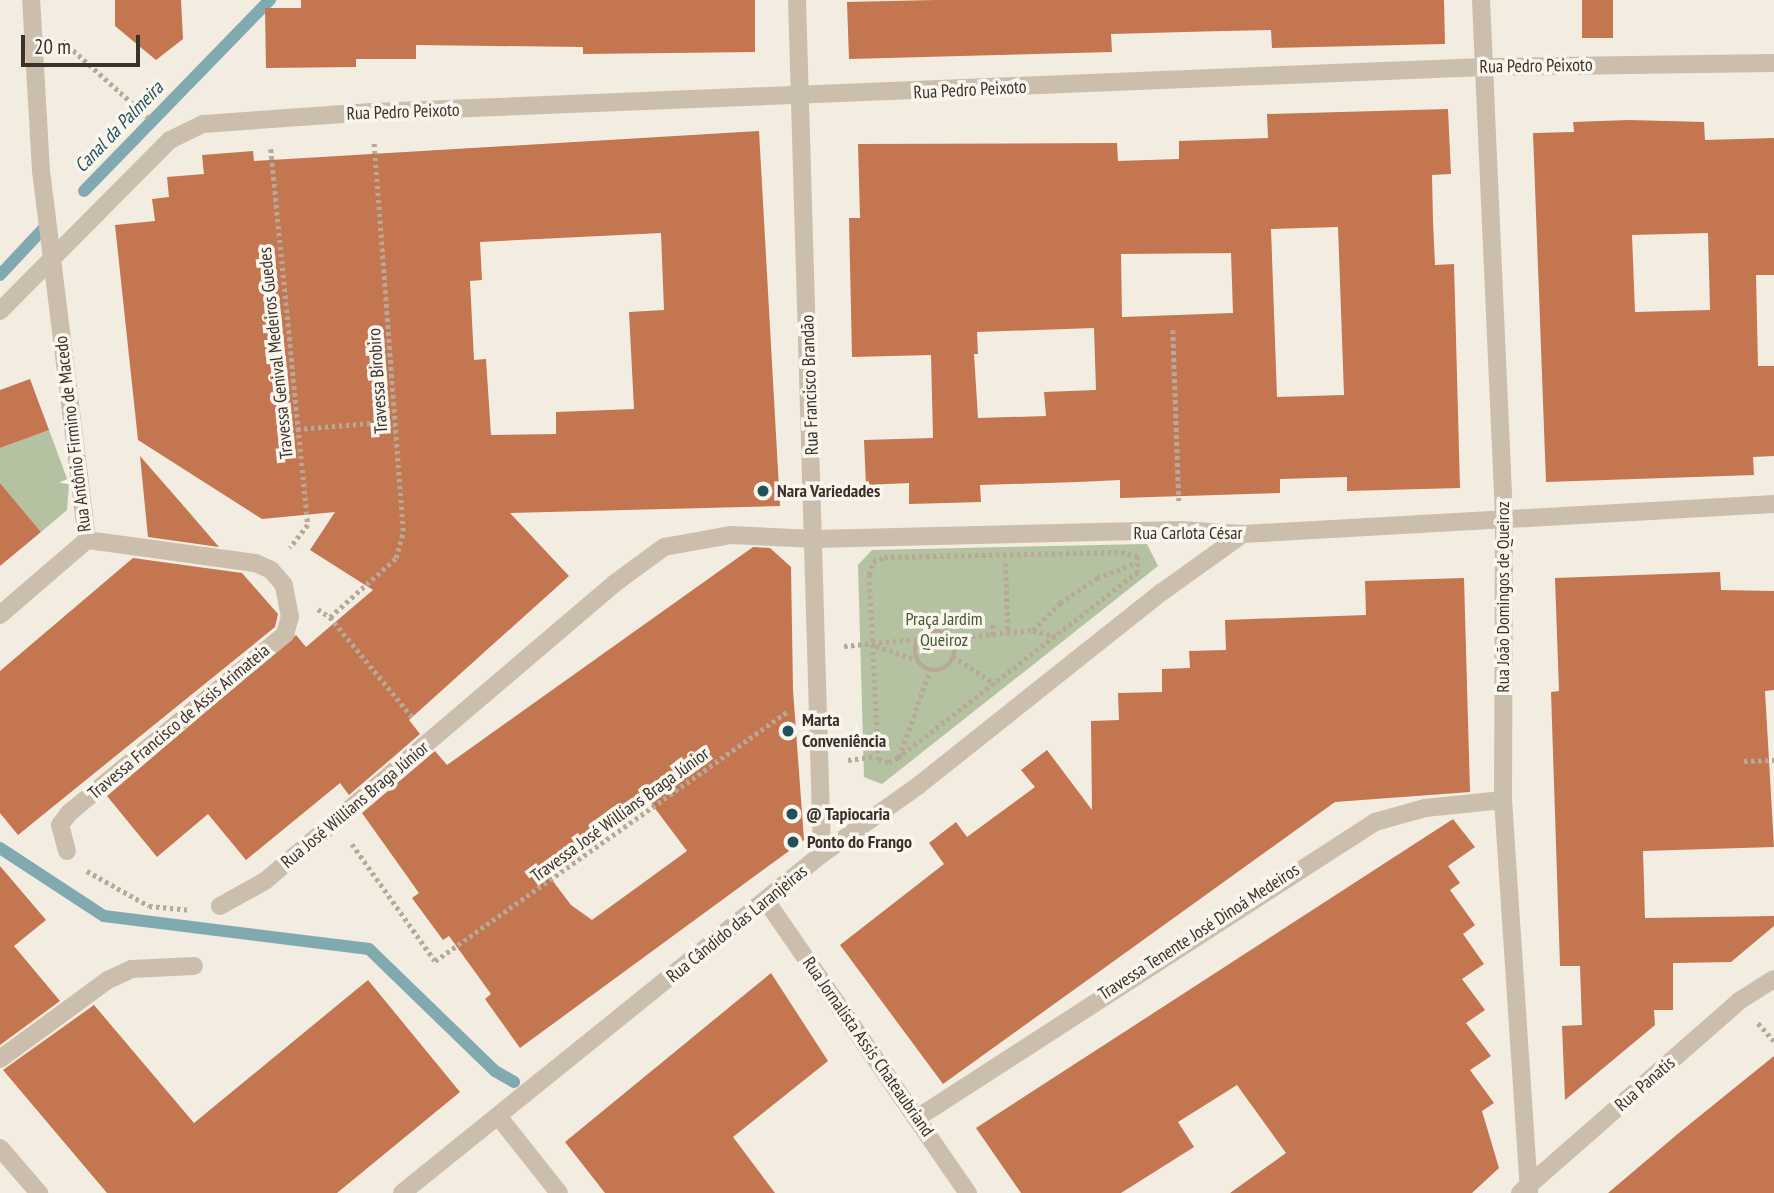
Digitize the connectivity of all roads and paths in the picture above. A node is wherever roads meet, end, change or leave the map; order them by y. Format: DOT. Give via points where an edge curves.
graph roads {
  1 [pos="797,0"];
  2 [pos="1481,0"];
  3 [pos="30,6"];
  4 [pos="1774,63"];
  5 [pos="1484,67"];
  6 [pos="126,92"];
  7 [pos="801,97"];
  8 [pos="372,112"];
  9 [pos="268,119"];
  10 [pos="51,251"];
  11 [pos="0,311"];
  12 [pos="1173,330"];
  13 [pos="395,421"];
  14 [pos="297,429"];
  15 [pos="1774,504"];
  16 [pos="1504,516"];
  17 [pos="1180,530"];
  18 [pos="1244,534"];
  19 [pos="1005,535"];
  20 [pos="816,539"];
  21 [pos="87,540"];
  22 [pos="1006,554"];
  23 [pos="1140,560"];
  24 [pos="271,570"];
  25 [pos="615,583"];
  26 [pos="290,600"];
  27 [pos="0,615"];
  28 [pos="330,617"];
  29 [pos="993,625"];
  30 [pos="1033,630"];
  31 [pos="1008,635"];
  32 [pos="993,636"];
  33 [pos="1054,637"];
  34 [pos="951,638"];
  35 [pos="918,639"];
  36 [pos="872,645"];
  37 [pos="1090,651"];
  38 [pos="953,656"];
  39 [pos="917,660"];
  40 [pos="930,670"];
  41 [pos="995,684"];
  42 [pos="820,688"];
  43 [pos="1026,702"];
  44 [pos="442,731"];
  45 [pos="898,758"];
  46 [pos="1774,760"];
  47 [pos="1744,761"];
  48 [pos="1503,800"];
  49 [pos="336,821"];
  50 [pos="67,851"];
  51 [pos="822,854"];
  52 [pos="767,902"];
  53 [pos="220,906"];
  54 [pos="194,966"];
  55 [pos="1774,979"];
  56 [pos="0,1059"];
  57 [pos="498,1116"];
  58 [pos="917,1118"];
  59 [pos="0,1148"];
  60 [pos="1524,1191"];
  61 [pos="39,1193"];
  62 [pos="402,1193"];
  63 [pos="559,1193"];
  64 [pos="968,1193"];
  1 -- 7 [label="street, Rua Francisco Brandão"];
  2 -- 5 [label="street, Rua João Domingos de Queiroz"];
  3 -- 6 [label="path"];
  3 -- 10 [label="street, Rua Antônio Firmino de Macedo"];
  4 -- 5 [label="street, Rua Pedro Peixoto"];
  5 -- 7 [label="street, Rua Pedro Peixoto"];
  5 -- 16 [label="street, Rua João Domingos de Queiroz"];
  7 -- 8 [label="street, Rua Pedro Peixoto"];
  7 -- 20 [label="street, Rua Francisco Brandão"];
  8 -- 9 [label="street, Rua Pedro Peixoto"];
  8 -- 13 [label="path, Travessa Birobiro"];
  9 -- 10 [label="street, Rua Pedro Peixoto" via="204,124 170,140"];
  9 -- 14 [label="path, Travessa Genival Medeiros Guedes"];
  10 -- 11 [label="street"];
  10 -- 21 [label="street, Rua Antônio Firmino de Macedo"];
  12 -- 17 [label="path"];
  13 -- 14 [label="path"];
  13 -- 28 [label="path, Travessa Birobiro" via="402,531 396,558"];
  14 -- 24 [label="path, Travessa Genival Medeiros Guedes" via="308,526"];
  15 -- 16 [label="street, Rua Carlota César"];
  16 -- 18 [label="street, Rua Carlota César"];
  16 -- 48 [label="street, Rua João Domingos de Queiroz"];
  17 -- 18 [label="street, Rua Carlota César"];
  17 -- 19 [label="street, Rua Carlota César"];
  17 -- 23 [label="path"];
  18 -- 37 [label="street, Rua Cândido das Laranjeiras"];
  19 -- 20 [label="street, Rua Carlota César"];
  19 -- 22 [label="path"];
  20 -- 25 [label="street, Rua Carlota César" via="730,535 687,539 655,552"];
  20 -- 42 [label="street, Rua Francisco Brandão"];
  21 -- 24 [label="street" via="233,556"];
  21 -- 27 [label="street, Rua Antônio Firmino de Macedo"];
  22 -- 23 [label="path" via="1124,552"];
  22 -- 31 [label="path"];
  22 -- 36 [label="path" via="877,559 869,575"];
  23 -- 30 [label="path" via="1097,578 1060,603"];
  23 -- 33 [label="path" via="1138,572"];
  24 -- 26 [label="street"];
  25 -- 44 [label="street, Rua José Willians Braga Júnior"];
  26 -- 28 [label="path"];
  26 -- 50 [label="street, Travessa Francisco de Assis Arimateia" via="285,634 69,813 60,825"];
  28 -- 44 [label="path" via="416,722"];
  29 -- 32 [label="path"];
  30 -- 31 [label="path"];
  30 -- 33 [label="path"];
  31 -- 32 [label="path"];
  32 -- 34 [label="path"];
  33 -- 37 [label="path"];
  33 -- 41 [label="path"];
  34 -- 35 [label="path" via="938,631"];
  34 -- 38 [label="path"];
  35 -- 36 [label="path"];
  35 -- 39 [label="path"];
  36 -- 39 [label="path"];
  36 -- 45 [label="path" via="875,756 888,763"];
  37 -- 43 [label="street, Rua Cândido das Laranjeiras"];
  38 -- 40 [label="path" via="942,669"];
  38 -- 41 [label="path"];
  39 -- 40 [label="path"];
  40 -- 45 [label="path"];
  41 -- 43 [label="path"];
  41 -- 45 [label="path"];
  42 -- 49 [label="path, Travessa José Willians Braga Júnior" via="435,961"];
  42 -- 51 [label="street, Rua Francisco Brandão"];
  43 -- 51 [label="street, Rua Cândido das Laranjeiras"];
  44 -- 49 [label="street, Rua José Willians Braga Júnior"];
  46 -- 47 [label="path"];
  48 -- 58 [label="street, Travessa Tenente José Dinoá Medeiros" via="1425,808 1375,822"];
  48 -- 60 [label="street, Rua João Domingos de Queiroz"];
  49 -- 53 [label="street, Rua José Willians Braga Júnior" via="265,881"];
  50 -- 53 [label="path" via="115,891 149,906 183,911"];
  51 -- 52 [label="street, Rua Cândido das Laranjeiras"];
  52 -- 57 [label="street, Rua Cândido das Laranjeiras"];
  52 -- 58 [label="street, Rua Jornalista Assis Chateaubriand"];
  54 -- 56 [label="street" via="132,969 108,980"];
  55 -- 60 [label="street, Rua Panatis" via="1740,1001"];
  57 -- 62 [label="street, Rua Cândido das Laranjeiras"];
  57 -- 63 [label="street"];
  58 -- 64 [label="street, Rua Jornalista Assis Chateaubriand"];
  59 -- 61 [label="street"];
}
